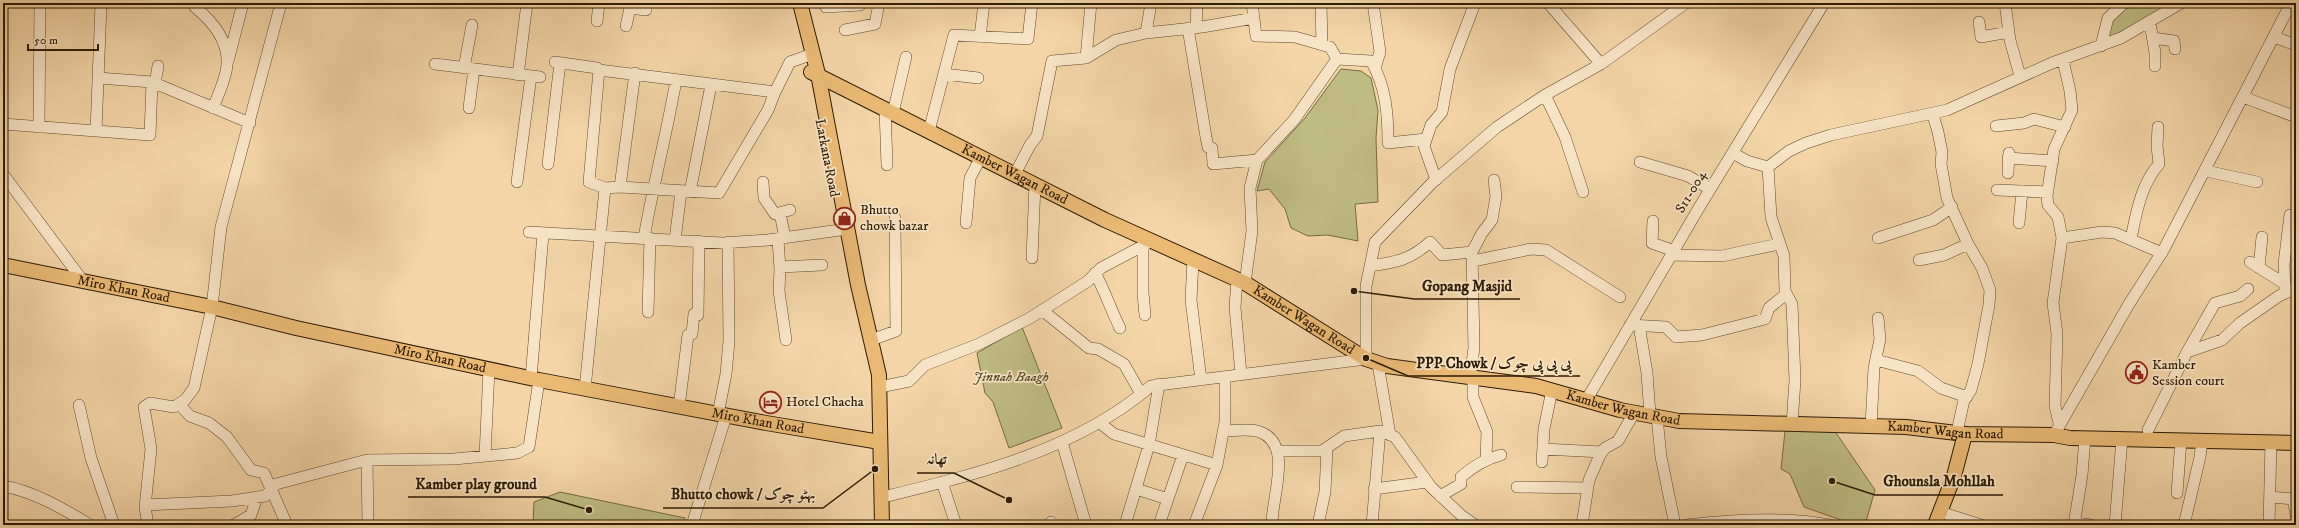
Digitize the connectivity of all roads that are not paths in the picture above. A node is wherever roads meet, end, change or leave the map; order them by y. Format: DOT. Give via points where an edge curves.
graph roads {
  1 [pos="40,3"];
  2 [pos="99,3"];
  3 [pos="194,3"];
  4 [pos="243,3"];
  5 [pos="280,3"];
  6 [pos="527,3"];
  7 [pos="599,3"];
  8 [pos="646,3"];
  9 [pos="798,3"];
  10 [pos="825,3"];
  11 [pos="879,3"];
  12 [pos="984,3"];
  13 [pos="1032,3"];
  14 [pos="1091,3"];
  15 [pos="1151,3"];
  16 [pos="1196,3"];
  17 [pos="1252,3"];
  18 [pos="1321,3"];
  19 [pos="1373,3"];
  20 [pos="1475,3"];
  21 [pos="1548,3"];
  22 [pos="1686,3"];
  23 [pos="1824,3"];
  24 [pos="2005,3"];
  25 [pos="2124,3"];
  26 [pos="2181,3"];
  27 [pos="2291,3"];
  28 [pos="860,4"];
  29 [pos="1254,18"];
  30 [pos="597,21"];
  31 [pos="1979,22"];
  32 [pos="2150,22"];
  33 [pos="472,24"];
  34 [pos="626,26"];
  35 [pos="1192,28"];
  36 [pos="845,30"];
  37 [pos="2009,32"];
  38 [pos="1146,34"];
  39 [pos="980,37"];
  40 [pos="2274,37"];
  41 [pos="2153,38"];
  42 [pos="1322,45"];
  43 [pos="2296,45"];
  44 [pos="2101,46"];
  45 [pos="2175,50"];
  46 [pos="807,56"];
  47 [pos="906,57"];
  48 [pos="1086,58"];
  49 [pos="1337,59"];
  50 [pos="2063,60"];
  51 [pos="434,64"];
  52 [pos="1601,64"];
  53 [pos="158,66"];
  54 [pos="227,66"];
  55 [pos="2155,66"];
  56 [pos="469,68"];
  57 [pos="1375,68"];
  58 [pos="599,70"];
  59 [pos="814,73"];
  60 [pos="635,74"];
  61 [pos="944,74"];
  62 [pos="518,75"];
  63 [pos="2020,76"];
  64 [pos="98,78"];
  65 [pos="978,78"];
  66 [pos="676,80"];
  67 [pos="153,83"];
  68 [pos="712,85"];
  69 [pos="775,92"];
  70 [pos="1545,95"];
  71 [pos="2243,97"];
  72 [pos="214,108"];
  73 [pos="469,108"];
  74 [pos="889,111"];
  75 [pos="1933,115"];
  76 [pos="2296,117"];
  77 [pos="250,123"];
  78 [pos="3,124"];
  79 [pos="1996,126"];
  80 [pos="39,127"];
  81 [pos="2065,127"];
  82 [pos="2158,127"];
  83 [pos="96,131"];
  84 [pos="929,131"];
  85 [pos="1426,139"];
  86 [pos="1733,153"];
  87 [pos="981,157"];
  88 [pos="1257,160"];
  89 [pos="2053,161"];
  90 [pos="1640,162"];
  91 [pos="548,164"];
  92 [pos="887,165"];
  93 [pos="1768,167"];
  94 [pos="2206,172"];
  95 [pos="2008,173"];
  96 [pos="3,174"];
  97 [pos="1015,174"];
  98 [pos="1436,180"];
  99 [pos="1494,180"];
  100 [pos="516,182"];
  101 [pos="763,182"];
  102 [pos="2256,182"];
  103 [pos="1035,184"];
  104 [pos="620,187"];
  105 [pos="605,188"];
  106 [pos="652,189"];
  107 [pos="1710,189"];
  108 [pos="1998,190"];
  109 [pos="2022,191"];
  110 [pos="686,192"];
  111 [pos="1583,192"];
  112 [pos="2048,192"];
  113 [pos="1952,207"];
  114 [pos="2290,215"];
  115 [pos="895,218"];
  116 [pos="1653,220"];
  117 [pos="966,223"];
  118 [pos="2019,223"];
  119 [pos="840,230"];
  120 [pos="529,232"];
  121 [pos="543,234"];
  122 [pos="599,235"];
  123 [pos="2262,236"];
  124 [pos="647,238"];
  125 [pos="782,238"];
  126 [pos="1878,238"];
  127 [pos="2062,238"];
  128 [pos="2131,239"];
  129 [pos="675,240"];
  130 [pos="699,241"];
  131 [pos="728,242"];
  132 [pos="1146,243"];
  133 [pos="1779,244"];
  134 [pos="1968,244"];
  135 [pos="1673,253"];
  136 [pos="2162,253"];
  137 [pos="1472,257"];
  138 [pos="1032,258"];
  139 [pos="1193,260"];
  140 [pos="1919,260"];
  141 [pos="822,264"];
  142 [pos="3,265"];
  143 [pos="1370,266"];
  144 [pos="780,267"];
  145 [pos="1095,274"];
  146 [pos="83,281"];
  147 [pos="1241,281"];
  148 [pos="2285,288"];
  149 [pos="2296,288"];
  150 [pos="2248,289"];
  151 [pos="1786,294"];
  152 [pos="1620,297"];
  153 [pos="212,307"];
  154 [pos="1042,310"];
  155 [pos="648,312"];
  156 [pos="1145,315"];
  157 [pos="1878,318"];
  158 [pos="1635,325"];
  159 [pos="1120,328"];
  160 [pos="786,340"];
  161 [pos="871,340"];
  162 [pos="2187,352"];
  163 [pos="1876,360"];
  164 [pos="1372,362"];
  165 [pos="489,369"];
  166 [pos="1240,374"];
  167 [pos="1225,377"];
  168 [pos="1471,378"];
  169 [pos="535,379"];
  170 [pos="1201,380"];
  171 [pos="1159,384"];
  172 [pos="880,387"];
  173 [pos="585,389"];
  174 [pos="1552,390"];
  175 [pos="1141,394"];
  176 [pos="1967,397"];
  177 [pos="1587,399"];
  178 [pos="179,404"];
  179 [pos="79,405"];
  180 [pos="679,407"];
  181 [pos="880,408"];
  182 [pos="1634,413"];
  183 [pos="722,415"];
  184 [pos="1654,416"];
  185 [pos="1100,422"];
  186 [pos="1792,425"];
  187 [pos="1870,426"];
  188 [pos="2056,429"];
  189 [pos="2148,430"];
  190 [pos="1223,431"];
  191 [pos="1385,433"];
  192 [pos="1961,433"];
  193 [pos="2296,434"];
  194 [pos="2085,438"];
  195 [pos="2122,439"];
  196 [pos="2180,440"];
  197 [pos="2202,440"];
  198 [pos="880,442"];
  199 [pos="1062,442"];
  200 [pos="2271,442"];
  201 [pos="2296,443"];
  202 [pos="1149,445"];
  203 [pos="1327,448"];
  204 [pos="1543,449"];
  205 [pos="1279,451"];
  206 [pos="1602,452"];
  207 [pos="1183,455"];
  208 [pos="1501,455"];
  209 [pos="485,456"];
  210 [pos="1486,459"];
  211 [pos="367,460"];
  212 [pos="1542,462"];
  213 [pos="1217,465"];
  214 [pos="942,482"];
  215 [pos="1427,482"];
  216 [pos="3,486"];
  217 [pos="1518,487"];
  218 [pos="1588,488"];
  219 [pos="1136,489"];
  220 [pos="1374,489"];
  221 [pos="273,490"];
  222 [pos="2177,493"];
  223 [pos="1440,496"];
  224 [pos="257,497"];
  225 [pos="883,497"];
  226 [pos="2270,497"];
  227 [pos="1168,499"];
  228 [pos="145,505"];
  229 [pos="2296,515"];
  230 [pos="1937,519"];
  231 [pos="1813,523"];
  232 [pos="2074,524"];
  233 [pos="90,525"];
  234 [pos="114,525"];
  235 [pos="148,525"];
  236 [pos="234,525"];
  237 [pos="288,525"];
  238 [pos="368,525"];
  239 [pos="692,525"];
  240 [pos="882,525"];
  241 [pos="956,525"];
  242 [pos="1086,525"];
  243 [pos="1125,525"];
  244 [pos="1159,525"];
  245 [pos="1194,525"];
  246 [pos="1272,525"];
  247 [pos="1318,525"];
  248 [pos="1372,525"];
  249 [pos="1475,525"];
  250 [pos="1582,525"];
  251 [pos="1675,525"];
  252 [pos="1686,525"];
  253 [pos="1830,525"];
  254 [pos="1981,525"];
  255 [pos="2091,525"];
  256 [pos="2115,525"];
  257 [pos="2184,525"];
  258 [pos="2269,525"];
  1 -- 80 [label="street"];
  2 -- 64 [label="street" via="101,5"];
  3 -- 54 [label="street" via="219,31"];
  4 -- 54 [label="street"];
  5 -- 77 [label="street"];
  6 -- 62 [label="street"];
  7 -- 30 [label="street"];
  8 -- 34 [label="street" via="646,10 630,8"];
  9 -- 46 [label="main road, Larkana Road"];
  9 -- 59 [label="main road, Larkana Road"];
  10 -- 28 [label="street" via="826,7"];
  11 -- 36 [label="street" via="875,24"];
  12 -- 39 [label="street"];
  13 -- 39 [label="street" via="1028,39"];
  14 -- 48 [label="street"];
  15 -- 38 [label="street"];
  16 -- 35 [label="street"];
  17 -- 29 [label="street"];
  18 -- 42 [label="street"];
  19 -- 57 [label="street" via="1378,21 1380,52"];
  20 -- 85 [label="street" via="1450,69 1442,112 1431,125"];
  21 -- 52 [label="street"];
  22 -- 52 [label="street"];
  23 -- 86 [label="street, S11-004"];
  24 -- 37 [label="street"];
  25 -- 44 [label="street" via="2108,18"];
  26 -- 32 [label="street"];
  27 -- 40 [label="street"];
  29 -- 35 [label="street"];
  29 -- 42 [label="street" via="1256,36 1295,37"];
  31 -- 37 [label="street" via="1981,37"];
  32 -- 41 [label="street"];
  32 -- 44 [label="street"];
  33 -- 56 [label="street"];
  35 -- 38 [label="street"];
  35 -- 88 [label="street" via="1206,137 1208,147 1212,148 1213,164"];
  37 -- 63 [label="street"];
  38 -- 48 [label="street" via="1116,40"];
  39 -- 61 [label="street" via="954,35"];
  40 -- 43 [label="street"];
  40 -- 71 [label="street"];
  41 -- 45 [label="street" via="2174,41"];
  41 -- 55 [label="street"];
  42 -- 49 [label="street" via="1330,47"];
  44 -- 50 [label="street"];
  46 -- 59 [label="main road, Larkana Road"];
  46 -- 69 [label="street" via="790,62"];
  47 -- 74 [label="street"];
  48 -- 97 [label="street" via="1052,61 1037,136"];
  49 -- 57 [label="street" via="1371,61"];
  49 -- 88 [label="street" via="1294,120"];
  50 -- 63 [label="street"];
  50 -- 81 [label="street" via="2072,110"];
  51 -- 56 [label="street"];
  52 -- 70 [label="street"];
  53 -- 67 [label="street"];
  54 -- 72 [label="street"];
  56 -- 62 [label="street"];
  56 -- 73 [label="street"];
  57 -- 85 [label="street" via="1388,115 1388,143"];
  58 -- 60 [label="street"];
  58 -- 91 [label="street" via="558,62"];
  58 -- 105 [label="street" via="590,182"];
  59 -- 74 [label="main road, Kamber Wagan Road"];
  59 -- 119 [label="main road, Larkana Road"];
  59 -- 161 [label="main road, Larkana Road"];
  60 -- 66 [label="street"];
  60 -- 104 [label="street"];
  61 -- 65 [label="street"];
  61 -- 84 [label="street"];
  62 -- 100 [label="street" via="535,77"];
  63 -- 75 [label="street"];
  64 -- 67 [label="street"];
  64 -- 83 [label="street"];
  66 -- 68 [label="street"];
  66 -- 106 [label="street" via="665,144"];
  67 -- 72 [label="street"];
  67 -- 83 [label="street" via="150,135"];
  68 -- 69 [label="street"];
  68 -- 110 [label="street"];
  69 -- 110 [label="street" via="768,110 719,193"];
  70 -- 98 [label="street" via="1497,127"];
  70 -- 111 [label="street" via="1565,136"];
  71 -- 76 [label="street"];
  71 -- 94 [label="street"];
  72 -- 77 [label="street"];
  74 -- 84 [label="main road, Kamber Wagan Road"];
  74 -- 92 [label="street"];
  75 -- 93 [label="street" via="1852,130 1806,143 1789,151"];
  75 -- 113 [label="street" via="1942,152 1941,164 1947,198"];
  77 -- 153 [label="street" via="221,227"];
  78 -- 80 [label="street"];
  79 -- 81 [label="street" via="2024,123 2034,119"];
  80 -- 83 [label="street"];
  81 -- 89 [label="street" via="2054,149"];
  82 -- 128 [label="street" via="2159,164 2142,195"];
  84 -- 87 [label="main road, Kamber Wagan Road"];
  85 -- 98 [label="street" via="1424,146"];
  86 -- 93 [label="street" via="1747,161"];
  86 -- 107 [label="street, S11-004"];
  87 -- 97 [label="main road, Kamber Wagan Road"];
  87 -- 117 [label="street" via="970,178"];
  88 -- 147 [label="street" via="1250,188 1252,231"];
  89 -- 95 [label="street" via="2009,156"];
  89 -- 112 [label="street"];
  90 -- 107 [label="street" via="1688,176"];
  93 -- 133 [label="street" via="1771,217"];
  94 -- 102 [label="street"];
  94 -- 136 [label="street"];
  96 -- 146 [label="street"];
  97 -- 103 [label="main road, Kamber Wagan Road"];
  98 -- 143 [label="street" via="1375,242"];
  99 -- 137 [label="street" via="1496,196 1492,220 1482,233"];
  101 -- 125 [label="street" via="764,198 775,214 785,211"];
  103 -- 132 [label="main road, Kamber Wagan Road"];
  103 -- 138 [label="street"];
  104 -- 105 [label="street"];
  104 -- 106 [label="street"];
  105 -- 122 [label="street"];
  106 -- 110 [label="street"];
  106 -- 124 [label="street"];
  107 -- 135 [label="street, S11-004"];
  108 -- 109 [label="street"];
  109 -- 112 [label="street"];
  109 -- 118 [label="street"];
  110 -- 129 [label="street"];
  112 -- 127 [label="street" via="2048,205 2058,217"];
  113 -- 126 [label="street" via="1933,220"];
  113 -- 134 [label="street"];
  114 -- 148 [label="street" via="2289,236 2284,254"];
  115 -- 161 [label="street" via="896,332"];
  116 -- 135 [label="street" via="1652,243"];
  119 -- 125 [label="street"];
  119 -- 181 [label="main road, Larkana Road"];
  120 -- 121 [label="street"];
  121 -- 122 [label="street"];
  121 -- 169 [label="street"];
  122 -- 124 [label="street"];
  122 -- 173 [label="street"];
  123 -- 148 [label="street" via="2255,265"];
  124 -- 129 [label="street"];
  124 -- 155 [label="street"];
  125 -- 131 [label="street"];
  125 -- 144 [label="street"];
  127 -- 128 [label="street" via="2102,232 2115,233"];
  127 -- 188 [label="street" via="2053,303 2057,334"];
  128 -- 136 [label="street"];
  129 -- 130 [label="street"];
  130 -- 131 [label="street"];
  130 -- 180 [label="street" via="698,315 694,314 692,334 688,334"];
  131 -- 183 [label="street" via="728,341"];
  132 -- 139 [label="main road, Kamber Wagan Road"];
  132 -- 145 [label="street" via="1100,268"];
  132 -- 156 [label="street"];
  133 -- 135 [label="street" via="1722,256"];
  133 -- 151 [label="street" via="1784,256"];
  134 -- 140 [label="street" via="1944,255"];
  134 -- 176 [label="street" via="1982,268 1990,290 1978,364 1972,390"];
  135 -- 158 [label="street, S11-004"];
  136 -- 188 [label="street"];
  137 -- 143 [label="street" via="1442,255 1430,242 1416,255"];
  137 -- 152 [label="street" via="1531,249 1546,250"];
  137 -- 168 [label="street" via="1474,348"];
  139 -- 147 [label="main road, Kamber Wagan Road"];
  139 -- 170 [label="street" via="1191,300"];
  141 -- 144 [label="street"];
  142 -- 146 [label="main road, Miro Khan Road"];
  143 -- 164 [label="street" via="1366,286"];
  144 -- 160 [label="street" via="779,291"];
  145 -- 154 [label="street"];
  145 -- 159 [label="street"];
  146 -- 153 [label="main road, Miro Khan Road"];
  147 -- 164 [label="main road, Kamber Wagan Road"];
  147 -- 166 [label="street" via="1234,307"];
  148 -- 149 [label="street"];
  148 -- 162 [label="street" via="2222,340"];
  150 -- 162 [label="street" via="2240,296 2215,303"];
  151 -- 158 [label="street" via="1769,308 1765,319 1702,335 1676,337 1666,327"];
  151 -- 186 [label="street" via="1792,304 1793,318 1795,380"];
  153 -- 165 [label="main road, Miro Khan Road" via="296,328"];
  153 -- 178 [label="street" via="194,388"];
  154 -- 172 [label="street" via="979,344 925,365 909,381"];
  154 -- 175 [label="street" via="1089,348 1098,349 1124,364"];
  157 -- 163 [label="street" via="1880,339"];
  158 -- 177 [label="street, S11-004"];
  158 -- 184 [label="street"];
  161 -- 172 [label="main road, Larkana Road"];
  162 -- 189 [label="street"];
  163 -- 176 [label="street" via="1918,371 1941,388"];
  163 -- 187 [label="street"];
  164 -- 166 [label="street"];
  164 -- 168 [label="main road, Kamber Wagan Road"];
  164 -- 191 [label="street"];
  165 -- 169 [label="main road, Miro Khan Road"];
  165 -- 209 [label="street"];
  166 -- 167 [label="street"];
  167 -- 170 [label="street"];
  167 -- 190 [label="street"];
  168 -- 174 [label="main road, Kamber Wagan Road"];
  168 -- 210 [label="street" via="1474,397 1487,432"];
  169 -- 173 [label="main road, Miro Khan Road"];
  169 -- 209 [label="street" via="529,447 517,453"];
  170 -- 171 [label="street"];
  171 -- 175 [label="street" via="1150,386"];
  171 -- 202 [label="street"];
  172 -- 181 [label="main road, Larkana Road"];
  173 -- 180 [label="main road, Miro Khan Road"];
  174 -- 177 [label="main road, Kamber Wagan Road"];
  174 -- 204 [label="street" via="1544,429"];
  175 -- 185 [label="street"];
  176 -- 192 [label="street"];
  177 -- 182 [label="main road, Kamber Wagan Road"];
  178 -- 221 [label="street" via="190,416 209,423 227,437 251,470 264,473"];
  178 -- 228 [label="street" via="174,407 150,402 144,407 151,449"];
  179 -- 234 [label="street" via="91,458"];
  180 -- 183 [label="main road, Miro Khan Road"];
  181 -- 198 [label="main road, Larkana Road"];
  182 -- 184 [label="main road, Kamber Wagan Road"];
  182 -- 206 [label="street" via="1618,441"];
  183 -- 198 [label="main road, Miro Khan Road"];
  183 -- 239 [label="street"];
  184 -- 186 [label="main road, Kamber Wagan Road" via="1679,421 1773,422"];
  184 -- 251 [label="street"];
  185 -- 199 [label="street"];
  185 -- 202 [label="street" via="1114,434"];
  186 -- 187 [label="main road, Kamber Wagan Road"];
  187 -- 192 [label="main road, Kamber Wagan Road" via="1906,426"];
  188 -- 189 [label="main road, Kamber Wagan Road"];
  188 -- 192 [label="main road, Kamber Wagan Road"];
  188 -- 194 [label="main road, Kamber Wagan Road"];
  189 -- 193 [label="main road, Kamber Wagan Road"];
  190 -- 205 [label="street" via="1259,431 1270,436"];
  190 -- 213 [label="street"];
  191 -- 203 [label="street" via="1344,436"];
  191 -- 215 [label="street" via="1395,437"];
  191 -- 220 [label="street"];
  192 -- 230 [label="main road" via="1954,476"];
  194 -- 195 [label="main road, Kamber Wagan Road"];
  194 -- 232 [label="street"];
  195 -- 196 [label="main road, Kamber Wagan Road"];
  195 -- 256 [label="street"];
  196 -- 197 [label="main road, Kamber Wagan Road"];
  196 -- 222 [label="street"];
  197 -- 200 [label="main road, Kamber Wagan Road"];
  197 -- 257 [label="street"];
  198 -- 225 [label="main road, Larkana Road"];
  199 -- 214 [label="street" via="1020,459"];
  199 -- 242 [label="street"];
  200 -- 201 [label="main road, Kamber Wagan Road"];
  200 -- 226 [label="street"];
  202 -- 207 [label="street"];
  202 -- 219 [label="street"];
  203 -- 205 [label="street" via="1322,451"];
  203 -- 247 [label="street" via="1325,492"];
  204 -- 206 [label="street"];
  204 -- 212 [label="street"];
  205 -- 246 [label="street"];
  206 -- 218 [label="street"];
  207 -- 213 [label="street"];
  207 -- 227 [label="street"];
  208 -- 210 [label="street"];
  209 -- 211 [label="street"];
  210 -- 223 [label="street" via="1461,477 1460,484"];
  211 -- 221 [label="street" via="276,484"];
  211 -- 238 [label="street"];
  213 -- 245 [label="street"];
  214 -- 225 [label="street"];
  214 -- 241 [label="street"];
  215 -- 220 [label="street"];
  215 -- 223 [label="street"];
  216 -- 233 [label="street" via="16,488 67,511"];
  217 -- 218 [label="street"];
  218 -- 250 [label="street"];
  219 -- 227 [label="street"];
  219 -- 243 [label="street"];
  220 -- 248 [label="street"];
  221 -- 224 [label="street" via="265,496"];
  221 -- 237 [label="street"];
  223 -- 249 [label="street"];
  224 -- 228 [label="street" via="232,501"];
  224 -- 236 [label="street" via="251,515"];
  225 -- 240 [label="main road, Larkana Road"];
  226 -- 229 [label="street" via="2293,499"];
  226 -- 258 [label="street"];
  227 -- 244 [label="street"];
  228 -- 235 [label="street"];
  230 -- 254 [label="street"];
  231 -- 252 [label="street" via="1755,521"];
  231 -- 253 [label="street"];
  232 -- 255 [label="street"];
}
